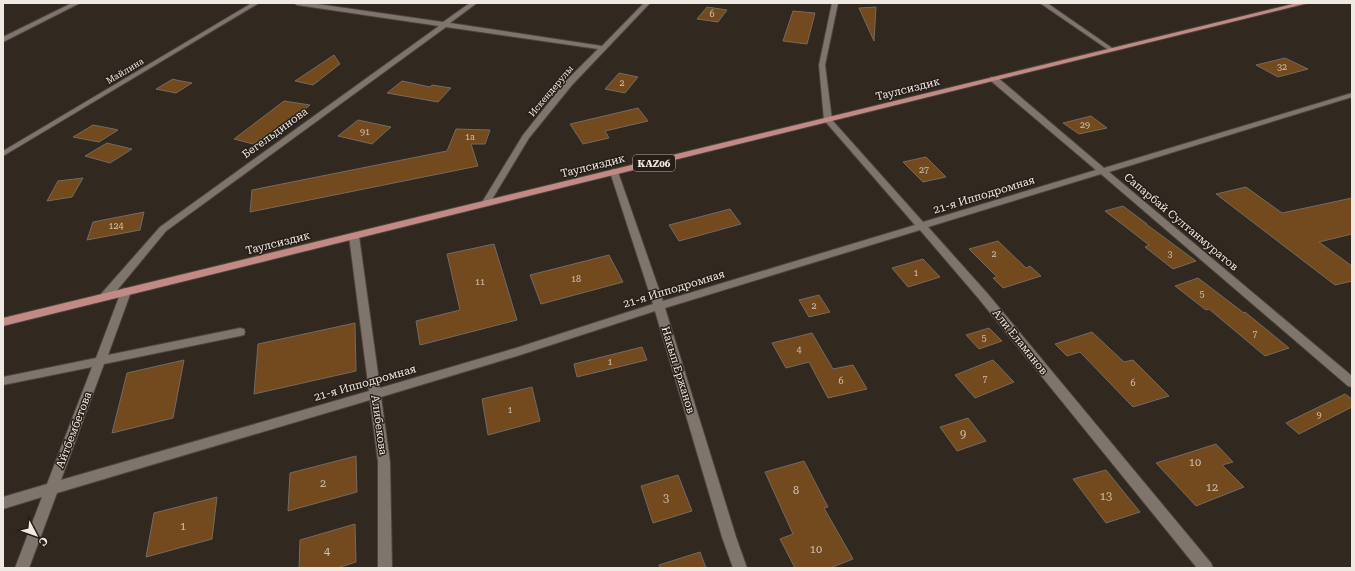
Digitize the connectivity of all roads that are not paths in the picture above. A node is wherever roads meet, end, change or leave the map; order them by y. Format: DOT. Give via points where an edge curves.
graph roads {
  1 [pos="77,3"];
  2 [pos="256,3"];
  3 [pos="297,3"];
  4 [pos="474,3"];
  5 [pos="647,3"];
  6 [pos="836,3"];
  7 [pos="1043,3"];
  8 [pos="1305,3"];
  9 [pos="444,24"];
  10 [pos="3,40"];
  11 [pos="604,48"];
  12 [pos="1112,50"];
  13 [pos="994,79"];
  14 [pos="1352,95"];
  15 [pos="828,120"];
  16 [pos="3,154"];
  17 [pos="1103,171"];
  18 [pos="614,172"];
  19 [pos="485,204"];
  20 [pos="922,226"];
  21 [pos="354,236"];
  22 [pos="126,292"];
  23 [pos="105,297"];
  24 [pos="659,306"];
  25 [pos="3,322"];
  26 [pos="240,332"];
  27 [pos="101,360"];
  28 [pos="3,381"];
  29 [pos="1352,383"];
  30 [pos="374,393"];
  31 [pos="52,488"];
  32 [pos="3,503"];
  33 [pos="22,568"];
  34 [pos="385,568"];
  35 [pos="740,568"];
  36 [pos="1206,568"];
  1 -- 10 [label="street"];
  2 -- 16 [label="street, Майлина"];
  3 -- 9 [label="street"];
  4 -- 9 [label="street, Бегельдинова"];
  5 -- 11 [label="street, Искендерулы"];
  6 -- 15 [label="street" via="822,65"];
  7 -- 12 [label="street"];
  8 -- 12 [label="main road, Таулсиздик / KAZ06"];
  9 -- 11 [label="street"];
  9 -- 23 [label="street, Бегельдинова" via="163,229"];
  11 -- 19 [label="street, Искендерулы" via="569,83 526,137"];
  12 -- 13 [label="main road, Таулсиздик / KAZ06"];
  13 -- 15 [label="main road, Таулсиздик / KAZ06"];
  13 -- 17 [label="street, Сапарбай Султанмуратов"];
  14 -- 17 [label="street, 21-я Ипподромная"];
  15 -- 18 [label="main road, Таулсиздик / KAZ06"];
  15 -- 20 [label="street, Али Еламанов"];
  17 -- 20 [label="street, 21-я Ипподромная"];
  17 -- 29 [label="street, Сапарбай Султанмуратов"];
  18 -- 19 [label="main road, Таулсиздик / KAZ06"];
  18 -- 24 [label="street, Накып Ержанов"];
  19 -- 21 [label="main road, Таулсиздик / KAZ06"];
  20 -- 24 [label="street, 21-я Ипподромная"];
  20 -- 36 [label="street, Али Еламанов" via="983,296"];
  21 -- 22 [label="main road, Таулсиздик / KAZ06"];
  21 -- 30 [label="street, Алибекова"];
  22 -- 23 [label="main road, Таулсиздик / KAZ06"];
  22 -- 27 [label="street, Айтбембетова"];
  23 -- 25 [label="main road, Таулсиздик / KAZ06"];
  24 -- 30 [label="street, 21-я Ипподромная" via="517,352"];
  24 -- 35 [label="street, Накып Ержанов"];
  26 -- 27 [label="street"];
  27 -- 28 [label="street"];
  27 -- 31 [label="street, Айтбембетова"];
  30 -- 31 [label="street, 21-я Ипподромная"];
  30 -- 34 [label="street, Алибекова" via="384,462"];
  31 -- 32 [label="street, 21-я Ипподромная"];
  31 -- 33 [label="street, Айтбембетова"];
}
